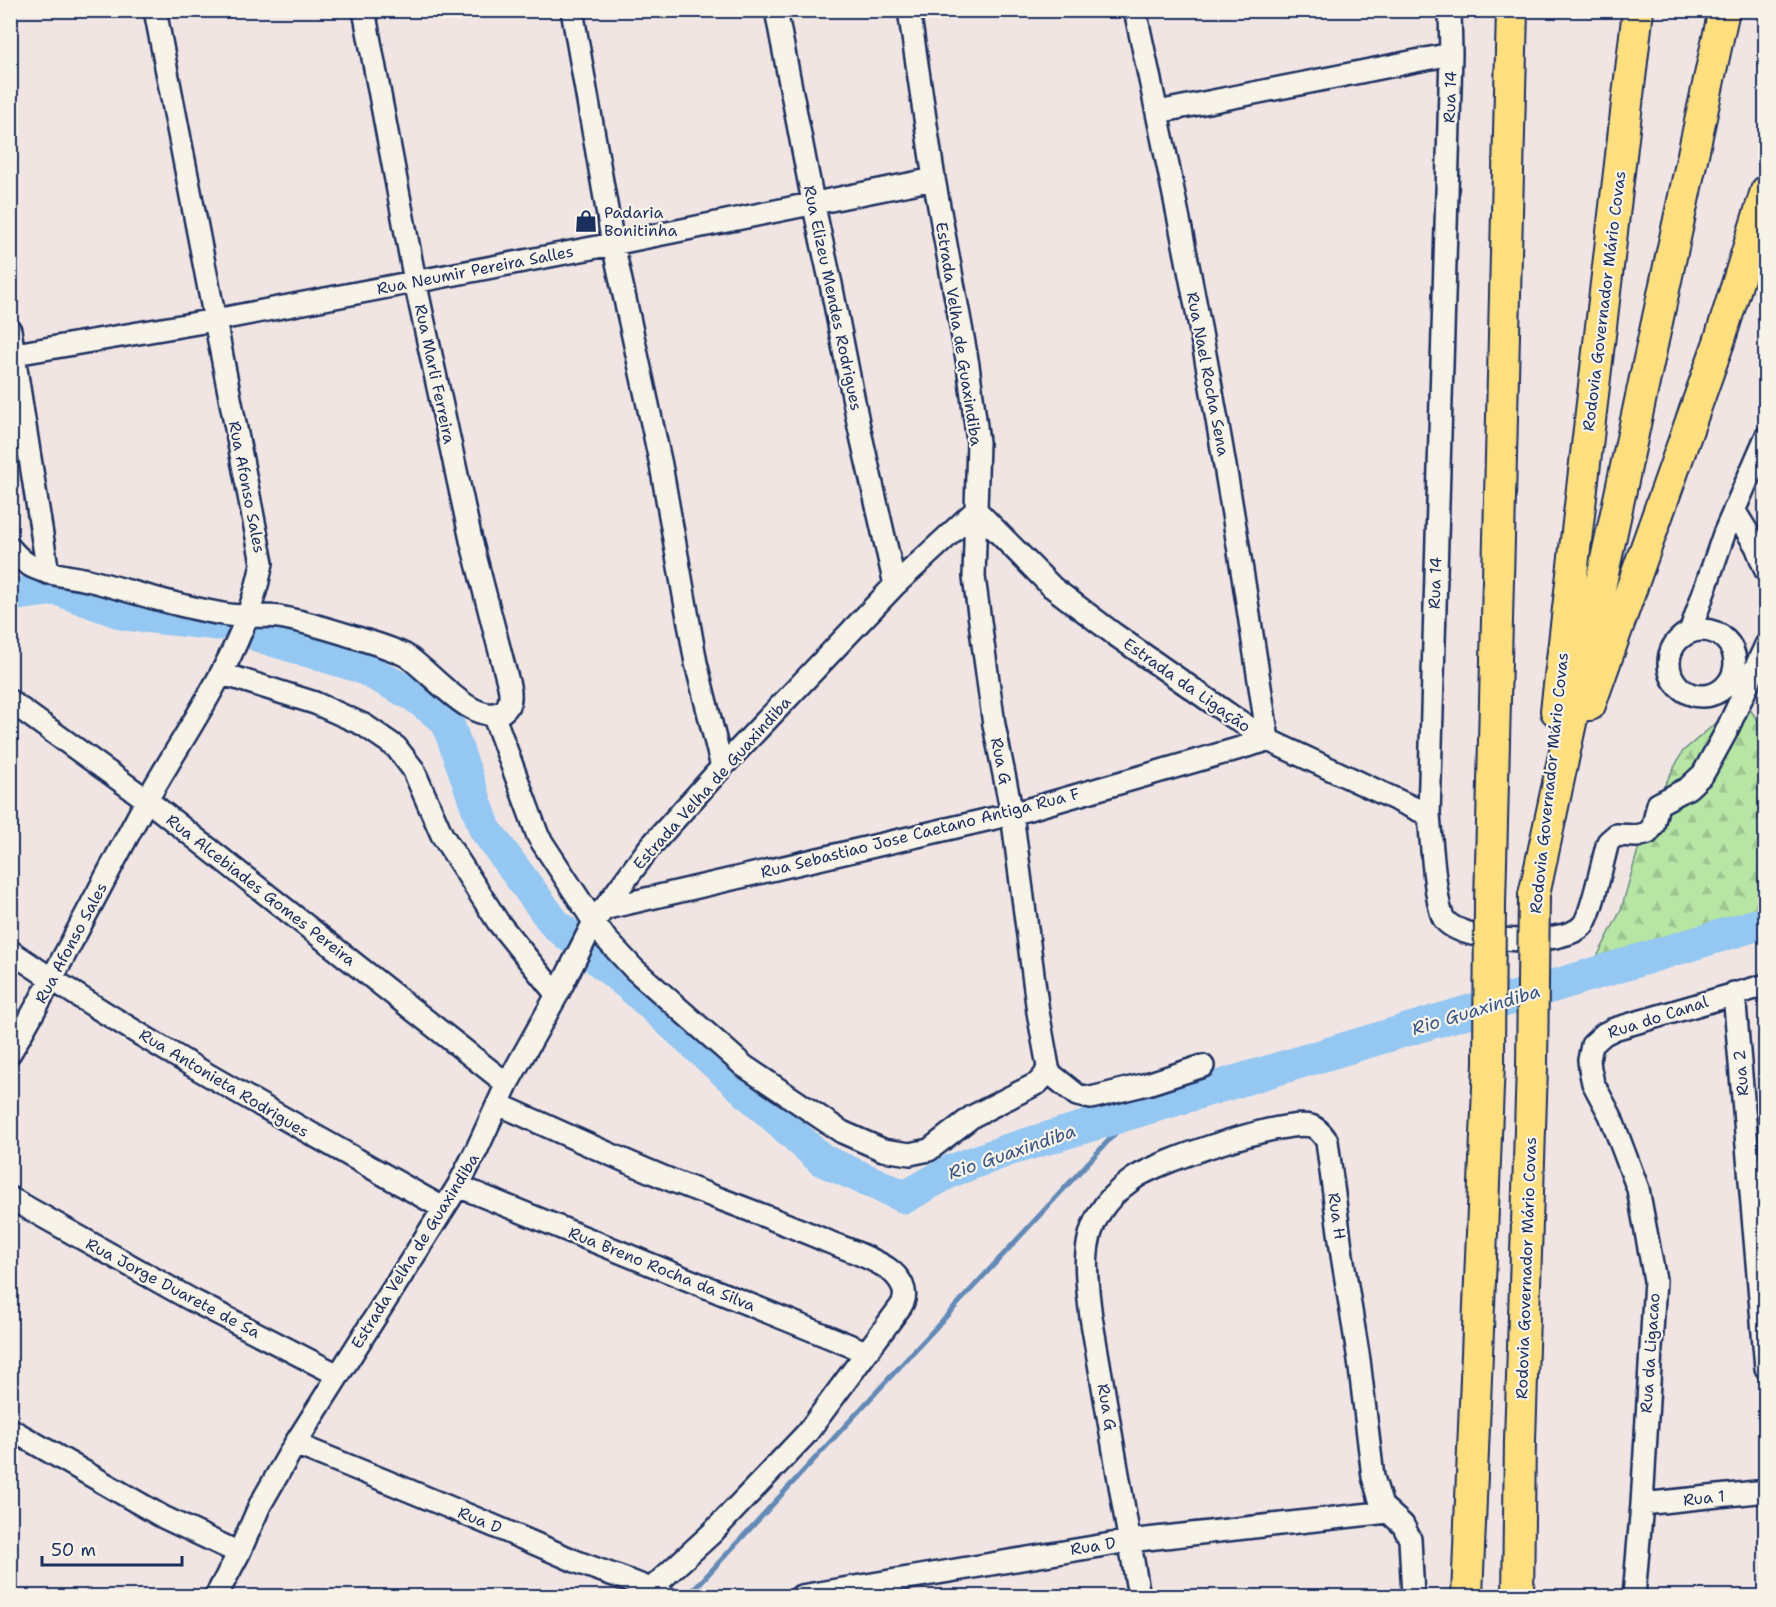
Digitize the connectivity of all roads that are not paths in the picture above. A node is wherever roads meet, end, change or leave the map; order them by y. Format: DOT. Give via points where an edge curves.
graph roads {
  1 [pos="155,10"];
  2 [pos="364,10"];
  3 [pos="572,10"];
  4 [pos="776,10"];
  5 [pos="909,10"];
  6 [pos="1135,10"];
  7 [pos="1449,10"];
  8 [pos="1512,10"];
  9 [pos="1638,10"];
  10 [pos="1724,10"];
  11 [pos="1451,54"];
  12 [pos="1158,112"];
  13 [pos="934,179"];
  14 [pos="1766,191"];
  15 [pos="813,202"];
  16 [pos="614,244"];
  17 [pos="415,281"];
  18 [pos="215,320"];
  19 [pos="10,330"];
  20 [pos="15,354"];
  21 [pos="1766,436"];
  22 [pos="976,510"];
  23 [pos="1734,510"];
  24 [pos="10,548"];
  25 [pos="1766,571"];
  26 [pos="48,573"];
  27 [pos="895,585"];
  28 [pos="247,615"];
  29 [pos="1690,632"];
  30 [pos="1766,645"];
  31 [pos="222,674"];
  32 [pos="10,701"];
  33 [pos="493,714"];
  34 [pos="1268,740"];
  35 [pos="722,766"];
  36 [pos="147,800"];
  37 [pos="1012,814"];
  38 [pos="1429,815"];
  39 [pos="1534,895"];
  40 [pos="590,931"];
  41 [pos="10,951"];
  42 [pos="53,980"];
  43 [pos="1766,985"];
  44 [pos="1734,993"];
  45 [pos="557,995"];
  46 [pos="10,1053"];
  47 [pos="1203,1066"];
  48 [pos="1047,1071"];
  49 [pos="507,1084"];
  50 [pos="498,1104"];
  51 [pos="1610,1115"];
  52 [pos="458,1186"];
  53 [pos="10,1198"];
  54 [pos="443,1208"];
  55 [pos="1086,1273"];
  56 [pos="866,1352"];
  57 [pos="1766,1368"];
  58 [pos="338,1375"];
  59 [pos="10,1430"];
  60 [pos="295,1444"];
  61 [pos="1766,1491"];
  62 [pos="1642,1504"];
  63 [pos="1388,1512"];
  64 [pos="1129,1541"];
  65 [pos="239,1553"];
  66 [pos="658,1593"];
  67 [pos="216,1596"];
  68 [pos="801,1596"];
  69 [pos="1139,1596"];
  70 [pos="1413,1596"];
  71 [pos="1467,1596"];
  72 [pos="1518,1596"];
  73 [pos="1634,1596"];
  1 -- 18 [label="street, Rua Afonso Sales"];
  2 -- 17 [label="street, Rua Marli Ferreira"];
  3 -- 16 [label="street"];
  4 -- 15 [label="street, Rua Elizeu Mendes Rodrigues"];
  5 -- 13 [label="street, Estrada Velha de Guaxindiba"];
  6 -- 12 [label="street, Rua Nael Rocha Sena"];
  7 -- 11 [label="street, Rua 14"];
  8 -- 71 [label="highway, bridge" via="1489,1064"];
  9 -- 39 [label="highway, Rodovia Governador Mário Covas"];
  10 -- 39 [label="highway"];
  11 -- 12 [label="street"];
  11 -- 38 [label="street, Rua 14"];
  12 -- 34 [label="street, Rua Nael Rocha Sena" via="1213,397"];
  13 -- 15 [label="street, Rua Neumir Pereira Salles"];
  13 -- 22 [label="street, Estrada Velha de Guaxindiba" via="978,442"];
  14 -- 39 [label="highway" via="1715,353 1571,757"];
  15 -- 16 [label="street, Rua Neumir Pereira Salles"];
  15 -- 27 [label="street, Rua Elizeu Mendes Rodrigues"];
  16 -- 17 [label="street, Rua Neumir Pereira Salles"];
  16 -- 35 [label="street" via="661,465 696,663"];
  17 -- 18 [label="street, Rua Neumir Pereira Salles"];
  17 -- 33 [label="street, Rua Marli Ferreira" via="471,540 509,686 510,700 505,709"];
  18 -- 20 [label="street, Rua Neumir Pereira Salles"];
  18 -- 28 [label="street, Rua Afonso Sales" via="262,563"];
  19 -- 20 [label="street"];
  20 -- 26 [label="street"];
  21 -- 23 [label="street"];
  22 -- 27 [label="street, Estrada Velha de Guaxindiba"];
  22 -- 34 [label="street, Estrada da Ligação" via="1052,587 1113,634"];
  22 -- 37 [label="street, Rua G" via="974,577 994,725"];
  23 -- 25 [label="street"];
  23 -- 29 [label="street"];
  24 -- 26 [label="street" via="30,566"];
  26 -- 28 [label="street" via="193,607"];
  27 -- 35 [label="street, Estrada Velha de Guaxindiba"];
  28 -- 31 [label="street, Rua Afonso Sales"];
  28 -- 33 [label="street" via="314,624 384,647 415,662 469,707"];
  30 -- 38 [label="street, Rua 14" via="1703,774 1688,788 1658,804 1648,833 1616,835 1608,842 1588,916 1577,931 1552,938 1473,935 1443,918"];
  31 -- 36 [label="street, Rua Afonso Sales"];
  31 -- 45 [label="street" via="315,703 364,725 396,747 413,769 442,835 498,922"];
  32 -- 36 [label="street, Rua Alcebiades Gomes Pereira"];
  33 -- 40 [label="street" via="538,836"];
  34 -- 37 [label="street, Rua Sebastiao Jose Caetano Antiga Rua F"];
  34 -- 38 [label="street, Estrada da Ligação"];
  35 -- 40 [label="street, Estrada Velha de Guaxindiba" via="649,848"];
  36 -- 42 [label="street, Rua Afonso Sales"];
  36 -- 49 [label="street, Rua Alcebiades Gomes Pereira"];
  37 -- 40 [label="street, Rua Sebastiao Jose Caetano Antiga Rua F"];
  37 -- 48 [label="street, Rua G"];
  39 -- 72 [label="highway, Rodovia Governador Mário Covas, bridge"];
  40 -- 45 [label="street, Estrada Velha de Guaxindiba"];
  40 -- 48 [label="street" via="606,939 688,1019 744,1066 842,1132 883,1150 910,1154 929,1150 974,1116 1038,1083"];
  41 -- 42 [label="street, Rua Antonieta Rodrigues"];
  42 -- 46 [label="street, Rua Afonso Sales"];
  42 -- 54 [label="street, Rua Antonieta Rodrigues" via="303,1130"];
  43 -- 44 [label="street, Rua do Canal"];
  44 -- 51 [label="street, Rua do Canal" via="1614,1029 1596,1040 1590,1052 1590,1069"];
  44 -- 57 [label="street, Rua 2"];
  45 -- 49 [label="street, Estrada Velha de Guaxindiba"];
  47 -- 48 [label="street" via="1091,1098 1077,1095"];
  49 -- 50 [label="street, Estrada Velha de Guaxindiba"];
  50 -- 52 [label="street, Estrada Velha de Guaxindiba"];
  50 -- 56 [label="street" via="889,1269 902,1285 904,1301"];
  51 -- 62 [label="street, Rua da Ligacao" via="1638,1190 1655,1280"];
  52 -- 54 [label="street, Estrada Velha de Guaxindiba"];
  52 -- 56 [label="street, Rua Breno Rocha da Silva"];
  53 -- 58 [label="street, Rua Jorge Duarete de Sa" via="190,1299"];
  54 -- 58 [label="street, Estrada Velha de Guaxindiba"];
  55 -- 63 [label="street, Rua H" via="1088,1240 1095,1222 1109,1200 1134,1178 1180,1155 1227,1142 1299,1125 1317,1129 1327,1142 1373,1477 1378,1498"];
  55 -- 64 [label="street, Rua G"];
  56 -- 66 [label="street" via="807,1433"];
  58 -- 60 [label="street, Estrada Velha de Guaxindiba"];
  59 -- 65 [label="street" via="163,1517"];
  60 -- 65 [label="street, Estrada Velha de Guaxindiba" via="260,1505"];
  60 -- 66 [label="street, Rua D"];
  61 -- 62 [label="street, Rua 1"];
  62 -- 73 [label="street, Rua da Ligacao"];
  63 -- 64 [label="street, Rua D"];
  63 -- 70 [label="street, Rua H" via="1403,1525 1410,1539"];
  64 -- 68 [label="street, Rua D"];
  64 -- 69 [label="street, Rua G"];
  65 -- 67 [label="street, Estrada Velha de Guaxindiba"];
}
